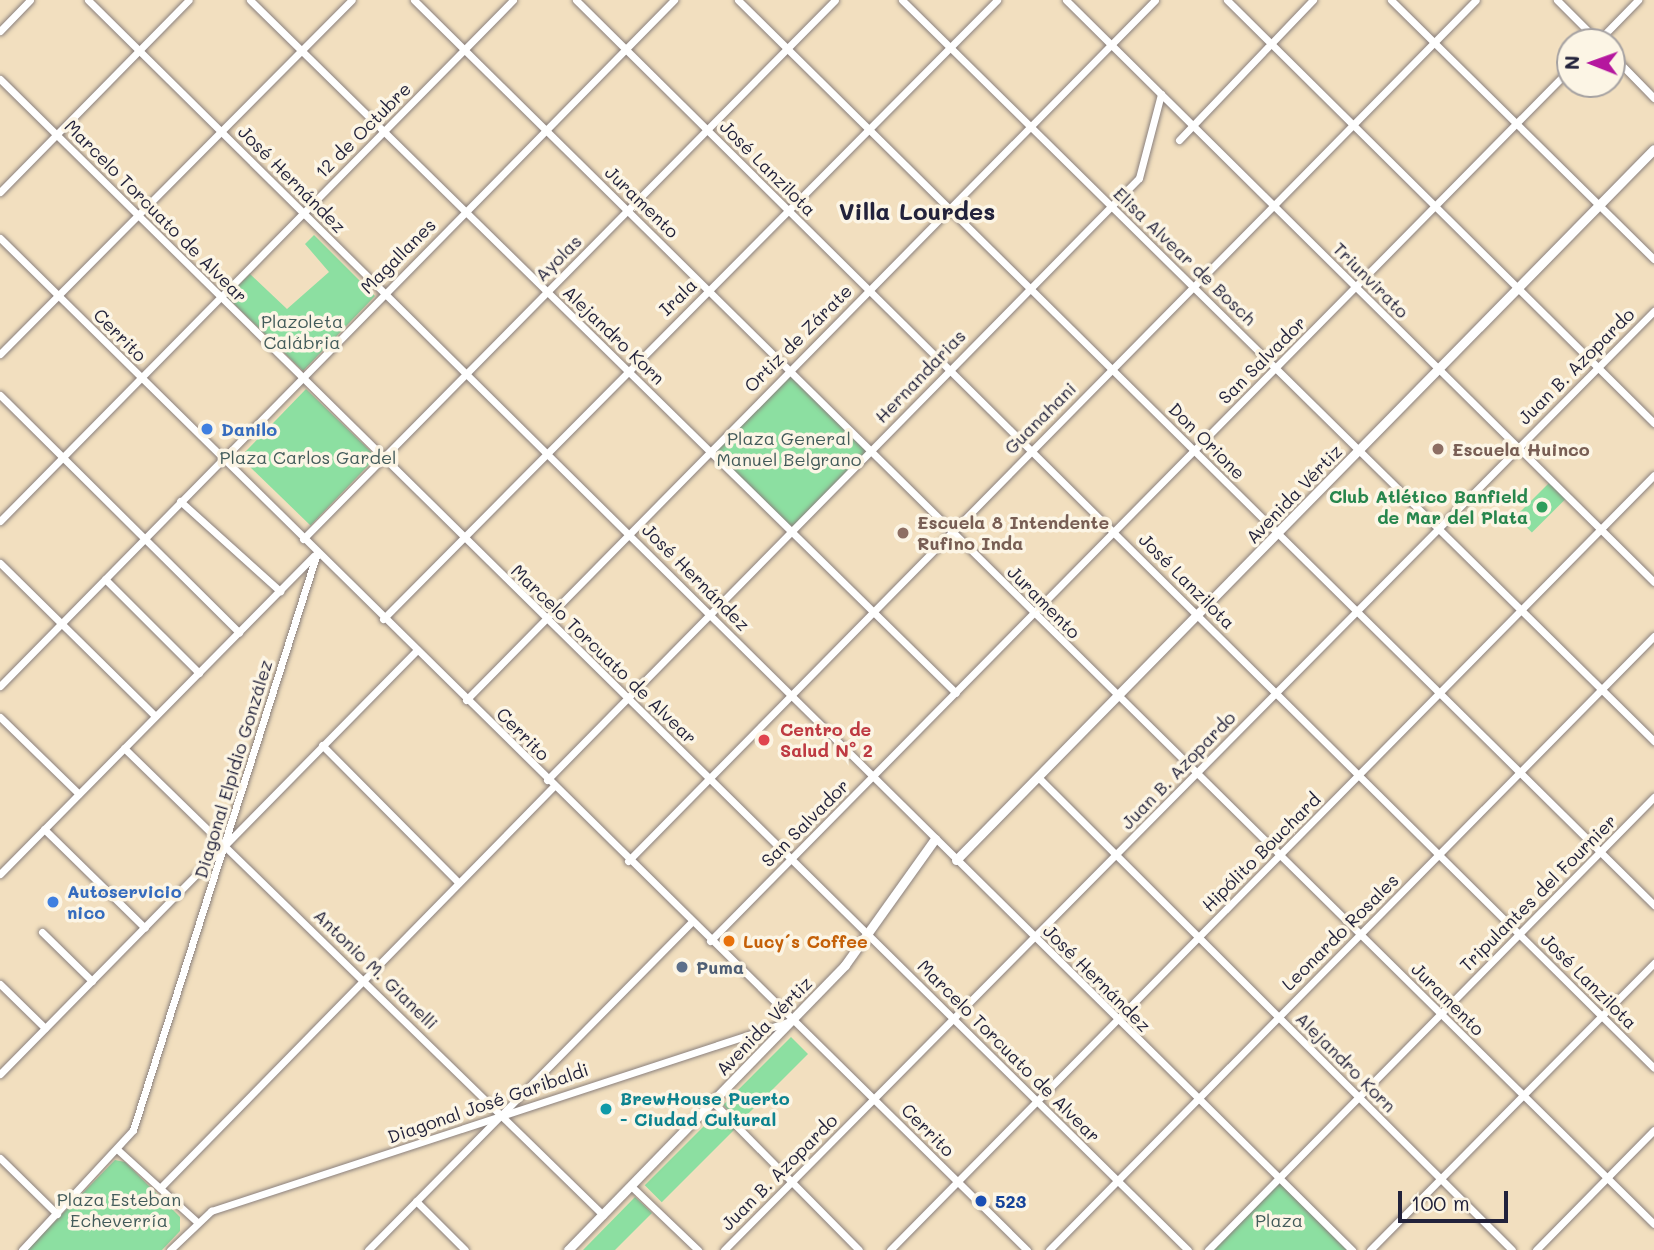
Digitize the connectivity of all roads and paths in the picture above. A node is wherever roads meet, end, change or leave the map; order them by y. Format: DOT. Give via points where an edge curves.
graph roads {
  1 [pos="30,0"];
  2 [pos="88,0"];
  3 [pos="189,0"];
  4 [pos="250,0"];
  5 [pos="351,0"];
  6 [pos="414,0"];
  7 [pos="513,0"];
  8 [pos="576,0"];
  9 [pos="674,0"];
  10 [pos="738,0"];
  11 [pos="835,0"];
  12 [pos="902,0"];
  13 [pos="997,0"];
  14 [pos="1066,0"];
  15 [pos="1155,0"];
  16 [pos="1227,0"];
  17 [pos="1313,0"];
  18 [pos="1391,0"];
  19 [pos="1476,0"];
  20 [pos="1557,0"];
  21 [pos="1638,0"];
  22 [pos="1584,28"];
  23 [pos="1611,28"];
  24 [pos="0,31"];
  25 [pos="1434,43"];
  26 [pos="1110,44"];
  27 [pos="1272,45"];
  28 [pos="949,46"];
  29 [pos="626,48"];
  30 [pos="787,48"];
  31 [pos="139,50"];
  32 [pos="301,50"];
  33 [pos="464,50"];
  34 [pos="1626,69"];
  35 [pos="0,79"];
  36 [pos="1556,83"];
  37 [pos="1161,94"];
  38 [pos="1654,98"];
  39 [pos="1517,123"];
  40 [pos="1353,125"];
  41 [pos="1030,126"];
  42 [pos="1193,126"];
  43 [pos="868,128"];
  44 [pos="546,130"];
  45 [pos="707,130"];
  46 [pos="221,131"];
  47 [pos="384,131"];
  48 [pos="56,135"];
  49 [pos="1180,140"];
  50 [pos="1654,149"];
  51 [pos="0,192"];
  52 [pos="1273,205"];
  53 [pos="1112,206"];
  54 [pos="1600,206"];
  55 [pos="1435,207"];
  56 [pos="787,208"];
  57 [pos="950,208"];
  58 [pos="628,210"];
  59 [pos="465,211"];
  60 [pos="304,213"];
  61 [pos="137,215"];
  62 [pos="0,238"];
  63 [pos="1654,259"];
  64 [pos="1193,286"];
  65 [pos="1355,287"];
  66 [pos="709,288"];
  67 [pos="1518,288"];
  68 [pos="868,289"];
  69 [pos="1031,289"];
  70 [pos="547,292"];
  71 [pos="385,293"];
  72 [pos="58,296"];
  73 [pos="220,298"];
  74 [pos="1654,311"];
  75 [pos="0,355"];
  76 [pos="949,368"];
  77 [pos="1276,368"];
  78 [pos="1599,368"];
  79 [pos="626,369"];
  80 [pos="1112,369"];
  81 [pos="1438,369"];
  82 [pos="788,370"];
  83 [pos="467,373"];
  84 [pos="141,377"];
  85 [pos="301,378"];
  86 [pos="0,395"];
  87 [pos="1654,423"];
  88 [pos="1517,447"];
  89 [pos="709,450"];
  90 [pos="1031,450"];
  91 [pos="1194,450"];
  92 [pos="1359,450"];
  93 [pos="870,451"];
  94 [pos="547,452"];
  95 [pos="63,457"];
  96 [pos="223,458"];
  97 [pos="383,458"];
  98 [pos="1654,475"];
  99 [pos="180,501"];
  100 [pos="0,520"];
  101 [pos="1437,528"];
  102 [pos="790,530"];
  103 [pos="1601,530"];
  104 [pos="1114,531"];
  105 [pos="628,532"];
  106 [pos="950,532"];
  107 [pos="1277,534"];
  108 [pos="463,537"];
  109 [pos="145,539"];
  110 [pos="303,539"];
  111 [pos="317,553"];
  112 [pos="0,563"];
  113 [pos="105,579"];
  114 [pos="1654,582"];
  115 [pos="280,591"];
  116 [pos="872,610"];
  117 [pos="1356,611"];
  118 [pos="1522,611"];
  119 [pos="709,612"];
  120 [pos="1034,614"];
  121 [pos="1197,614"];
  122 [pos="544,617"];
  123 [pos="383,619"];
  124 [pos="62,624"];
  125 [pos="239,632"];
  126 [pos="1654,636"];
  127 [pos="415,651"];
  128 [pos="199,673"];
  129 [pos="0,686"];
  130 [pos="1601,689"];
  131 [pos="791,692"];
  132 [pos="1277,692"];
  133 [pos="956,693"];
  134 [pos="1440,694"];
  135 [pos="1115,696"];
  136 [pos="626,697"];
  137 [pos="466,700"];
  138 [pos="155,716"];
  139 [pos="0,717"];
  140 [pos="1654,741"];
  141 [pos="322,745"];
  142 [pos="124,748"];
  143 [pos="1519,772"];
  144 [pos="1195,773"];
  145 [pos="874,775"];
  146 [pos="1360,775"];
  147 [pos="708,777"];
  148 [pos="1039,778"];
  149 [pos="547,780"];
  150 [pos="554,787"];
  151 [pos="79,794"];
  152 [pos="1654,797"];
  153 [pos="44,829"];
  154 [pos="934,839"];
  155 [pos="226,845"];
  156 [pos="1600,852"];
  157 [pos="1438,854"];
  158 [pos="1117,856"];
  159 [pos="1280,856"];
  160 [pos="791,859"];
  161 [pos="956,860"];
  162 [pos="628,861"];
  163 [pos="0,874"];
  164 [pos="458,882"];
  165 [pos="1654,905"];
  166 [pos="691,923"];
  167 [pos="145,928"];
  168 [pos="42,932"];
  169 [pos="1359,934"];
  170 [pos="1519,934"];
  171 [pos="870,936"];
  172 [pos="1199,937"];
  173 [pos="1035,939"];
  174 [pos="710,941"];
  175 [pos="1654,963"];
  176 [pos="364,978"];
  177 [pos="92,981"];
  178 [pos="0,984"];
  179 [pos="1440,1014"];
  180 [pos="1601,1016"];
  181 [pos="1278,1017"];
  182 [pos="956,1019"];
  183 [pos="1117,1020"];
  184 [pos="791,1021"];
  185 [pos="45,1028"];
  186 [pos="1654,1068"];
  187 [pos="0,1074"];
  188 [pos="1521,1093"];
  189 [pos="1359,1097"];
  190 [pos="1197,1099"];
  191 [pos="875,1100"];
  192 [pos="1038,1100"];
  193 [pos="712,1101"];
  194 [pos="503,1114"];
  195 [pos="1654,1130"];
  196 [pos="118,1150"];
  197 [pos="0,1158"];
  198 [pos="1440,1178"];
  199 [pos="1607,1178"];
  200 [pos="1278,1179"];
  201 [pos="1118,1180"];
  202 [pos="791,1181"];
  203 [pos="958,1182"];
  204 [pos="631,1186"];
  205 [pos="160,1188"];
  206 [pos="416,1201"];
  207 [pos="57,1214"];
  208 [pos="603,1215"];
  209 [pos="197,1222"];
  210 [pos="1654,1224"];
  211 [pos="22,1250"];
  212 [pos="170,1250"];
  213 [pos="368,1250"];
  214 [pos="466,1250"];
  215 [pos="568,1250"];
  216 [pos="698,1250"];
  217 [pos="724,1250"];
  218 [pos="859,1250"];
  219 [pos="890,1250"];
  220 [pos="1027,1250"];
  221 [pos="1049,1250"];
  222 [pos="1188,1250"];
  223 [pos="1208,1250"];
  224 [pos="1353,1250"];
  225 [pos="1370,1250"];
  226 [pos="1512,1250"];
  227 [pos="1536,1250"];
  1 -- 24 [label="street"];
  2 -- 31 [label="street, José Hernández"];
  3 -- 31 [label="street"];
  4 -- 32 [label="street, Alejandro Korn"];
  5 -- 32 [label="street"];
  6 -- 33 [label="street, Juramento"];
  7 -- 33 [label="street, 12 de Octubre"];
  8 -- 29 [label="street, José Lanzilota"];
  9 -- 29 [label="street, Magallanes"];
  10 -- 30 [label="street, Don Orione"];
  11 -- 30 [label="street, Ayolas"];
  12 -- 28 [label="street, Elisa Alvear de Bosch"];
  13 -- 28 [label="street, Irala"];
  14 -- 26 [label="street, Triunvirato"];
  15 -- 26 [label="street, Ortiz de Zárate"];
  16 -- 27 [label="street"];
  17 -- 27 [label="street"];
  18 -- 25 [label="street"];
  19 -- 25 [label="street, Guanahani"];
  20 -- 22 [label="street"];
  21 -- 23 [label="street"];
  25 -- 39 [label="street"];
  25 -- 40 [label="street, Guanahani"];
  26 -- 37 [label="street, Triunvirato"];
  26 -- 41 [label="street, Ortiz de Zárate"];
  27 -- 40 [label="street"];
  27 -- 42 [label="street"];
  28 -- 41 [label="street, Elisa Alvear de Bosch"];
  28 -- 43 [label="street, Irala"];
  29 -- 44 [label="street, Magallanes"];
  29 -- 45 [label="street, José Lanzilota"];
  30 -- 43 [label="street, Don Orione"];
  30 -- 45 [label="street, Ayolas"];
  31 -- 46 [label="street, José Hernández"];
  31 -- 48 [label="street"];
  32 -- 46 [label="street"];
  32 -- 47 [label="street, Alejandro Korn"];
  33 -- 44 [label="street, Juramento"];
  33 -- 47 [label="street, 12 de Octubre"];
  34 -- 38 [label="street"];
  35 -- 48 [label="street, Marcelo Torcuato de Alvear"];
  36 -- 39 [label="street, San Salvador"];
  37 -- 42 [label="street, Triunvirato"];
  37 -- 53 [label="street, Hernandarias" via="1142,172"];
  39 -- 54 [label="street"];
  39 -- 55 [label="street, San Salvador"];
  40 -- 52 [label="street, Guanahani"];
  40 -- 55 [label="street"];
  41 -- 53 [label="street, Elisa Alvear de Bosch"];
  41 -- 57 [label="street, Ortiz de Zárate"];
  42 -- 49 [label="street"];
  42 -- 52 [label="street, Triunvirato"];
  43 -- 56 [label="street, Irala"];
  43 -- 57 [label="street, Don Orione"];
  44 -- 58 [label="street, Juramento"];
  44 -- 59 [label="street, Magallanes"];
  45 -- 56 [label="street, José Lanzilota"];
  45 -- 58 [label="street, Ayolas"];
  46 -- 60 [label="street, José Hernández"];
  46 -- 61 [label="street"];
  47 -- 59 [label="street, Alejandro Korn"];
  47 -- 60 [label="street, 12 de Octubre"];
  48 -- 51 [label="street"];
  48 -- 61 [label="street, Marcelo Torcuato de Alvear"];
  50 -- 54 [label="street, Avenida Vértiz"];
  52 -- 64 [label="street, Guanahani"];
  52 -- 65 [label="street, Triunvirato"];
  53 -- 64 [label="street, Elisa Alvear de Bosch"];
  53 -- 69 [label="street, Hernandarias"];
  54 -- 63 [label="street"];
  54 -- 67 [label="street, Avenida Vértiz"];
  55 -- 65 [label="street, San Salvador"];
  55 -- 67 [label="street"];
  56 -- 66 [label="street, Irala"];
  56 -- 68 [label="street, José Lanzilota"];
  57 -- 68 [label="street, Ortiz de Zárate"];
  57 -- 69 [label="street, Don Orione"];
  58 -- 66 [label="street, Juramento"];
  58 -- 70 [label="street, Ayolas"];
  59 -- 70 [label="street, Alejandro Korn"];
  59 -- 71 [label="street, Magallanes"];
  60 -- 71 [label="street, José Hernández"];
  60 -- 73 [label="street, 12 de Octubre"];
  61 -- 72 [label="street"];
  61 -- 73 [label="street, Marcelo Torcuato de Alvear"];
  62 -- 72 [label="street, Cerrito"];
  64 -- 77 [label="street, Elisa Alvear de Bosch"];
  64 -- 80 [label="street, Guanahani"];
  65 -- 77 [label="street, San Salvador"];
  65 -- 81 [label="street, Triunvirato"];
  66 -- 79 [label="street, Irala"];
  66 -- 82 [label="street, Juramento"];
  67 -- 78 [label="street"];
  67 -- 81 [label="street, Avenida Vértiz"];
  68 -- 76 [label="street, José Lanzilota"];
  68 -- 82 [label="street, Ortiz de Zárate"];
  69 -- 76 [label="street, Hernandarias"];
  69 -- 80 [label="street, Don Orione"];
  70 -- 79 [label="street, Alejandro Korn"];
  70 -- 83 [label="street, Ayolas"];
  71 -- 83 [label="street, José Hernández"];
  71 -- 85 [label="street, Magallanes"];
  72 -- 75 [label="street"];
  72 -- 84 [label="street, Cerrito"];
  73 -- 84 [label="street, 12 de Octubre"];
  73 -- 85 [label="street, Marcelo Torcuato de Alvear"];
  74 -- 78 [label="street, Juan B. Azopardo"];
  76 -- 90 [label="street, José Lanzilota"];
  76 -- 93 [label="street, Hernandarias"];
  77 -- 91 [label="street, San Salvador"];
  77 -- 92 [label="street, Elisa Alvear de Bosch"];
  78 -- 87 [label="street"];
  78 -- 88 [label="street, Juan B. Azopardo"];
  79 -- 89 [label="street, Alejandro Korn"];
  79 -- 94 [label="street, Irala"];
  80 -- 90 [label="street, Guanahani"];
  80 -- 91 [label="street, Don Orione"];
  81 -- 88 [label="street, Triunvirato"];
  81 -- 92 [label="street, Avenida Vértiz"];
  82 -- 89 [label="street, Ortiz de Zárate"];
  82 -- 93 [label="street, Juramento"];
  83 -- 94 [label="street, José Hernández"];
  83 -- 97 [label="street, Ayolas"];
  84 -- 95 [label="street, 12 de Octubre"];
  84 -- 96 [label="street, Cerrito"];
  85 -- 96 [label="street, Magallanes"];
  85 -- 97 [label="street, Marcelo Torcuato de Alvear"];
  86 -- 95 [label="street"];
  88 -- 101 [label="street, Juan B. Azopardo"];
  88 -- 103 [label="street, Triunvirato"];
  89 -- 102 [label="street, Alejandro Korn"];
  89 -- 105 [label="street, Ortiz de Zárate"];
  90 -- 104 [label="street, José Lanzilota"];
  90 -- 106 [label="street, Guanahani"];
  91 -- 104 [label="street, San Salvador"];
  91 -- 107 [label="street, Don Orione"];
  92 -- 101 [label="street, Elisa Alvear de Bosch"];
  92 -- 107 [label="street, Avenida Vértiz"];
  93 -- 102 [label="street, Hernandarias"];
  93 -- 106 [label="street, Juramento"];
  94 -- 105 [label="street, José Hernández"];
  94 -- 108 [label="street, Irala"];
  95 -- 100 [label="street, 12 de Octubre"];
  95 -- 109 [label="street"];
  96 -- 99 [label="street, Magallanes"];
  96 -- 110 [label="street, Cerrito"];
  97 -- 108 [label="street, Marcelo Torcuato de Alvear"];
  97 -- 110 [label="street, Ayolas"];
  98 -- 103 [label="street, Hipólito Bouchard"];
  99 -- 109 [label="street, Magallanes"];
  99 -- 115 [label="street"];
  101 -- 117 [label="street, Juan B. Azopardo"];
  101 -- 118 [label="street, Elisa Alvear de Bosch"];
  102 -- 116 [label="street, Alejandro Korn"];
  102 -- 119 [label="street, Hernandarias"];
  103 -- 114 [label="street, Triunvirato"];
  103 -- 118 [label="street, Hipólito Bouchard"];
  104 -- 120 [label="street, San Salvador"];
  104 -- 121 [label="street, José Lanzilota"];
  105 -- 119 [label="street, José Hernández"];
  105 -- 122 [label="street, Ortiz de Zárate"];
  106 -- 116 [label="street, Guanahani"];
  106 -- 120 [label="street, Juramento"];
  107 -- 117 [label="street, Don Orione"];
  107 -- 121 [label="street, Avenida Vértiz"];
  108 -- 122 [label="street, Marcelo Torcuato de Alvear"];
  108 -- 123 [label="street, Irala"];
  109 -- 113 [label="street, Magallanes"];
  109 -- 125 [label="street"];
  110 -- 111 [label="street, Cerrito"];
  111 -- 115 [label="street"];
  111 -- 123 [label="street, Cerrito"];
  111 -- 155 [label="street, Diagonal Elpidio González"];
  112 -- 124 [label="street"];
  113 -- 124 [label="street, Magallanes"];
  113 -- 128 [label="street"];
  115 -- 125 [label="street"];
  116 -- 131 [label="street, Guanahani"];
  116 -- 133 [label="street, Alejandro Korn"];
  117 -- 132 [label="street, Juan B. Azopardo"];
  117 -- 134 [label="street, Don Orione"];
  118 -- 130 [label="street, Elisa Alvear de Bosch"];
  118 -- 134 [label="street, Hipólito Bouchard"];
  119 -- 131 [label="street, José Hernández"];
  119 -- 136 [label="street, Hernandarias"];
  120 -- 133 [label="street, San Salvador"];
  120 -- 135 [label="street, Juramento"];
  121 -- 132 [label="street, José Lanzilota"];
  121 -- 135 [label="street, Avenida Vértiz"];
  122 -- 136 [label="street, Marcelo Torcuato de Alvear"];
  122 -- 137 [label="street, Ortiz de Zárate"];
  123 -- 127 [label="street, Cerrito"];
  124 -- 129 [label="street, Magallanes"];
  124 -- 138 [label="street"];
  125 -- 128 [label="street"];
  126 -- 130 [label="street, Leonardo Rosales"];
  127 -- 137 [label="street, Cerrito"];
  127 -- 141 [label="street"];
  128 -- 138 [label="street"];
  130 -- 140 [label="street, Elisa Alvear de Bosch"];
  130 -- 143 [label="street, Leonardo Rosales"];
  131 -- 145 [label="street, José Hernández"];
  131 -- 147 [label="street, Guanahani"];
  132 -- 144 [label="street, Juan B. Azopardo"];
  132 -- 146 [label="street, José Lanzilota"];
  133 -- 145 [label="street, San Salvador"];
  134 -- 143 [label="street, Don Orione"];
  134 -- 146 [label="street, Hipólito Bouchard"];
  135 -- 144 [label="street, Juramento"];
  135 -- 148 [label="street, Avenida Vértiz"];
  136 -- 147 [label="street, Marcelo Torcuato de Alvear"];
  136 -- 149 [label="street, Hernandarias"];
  137 -- 149 [label="street, Cerrito"];
  138 -- 142 [label="street"];
  139 -- 151 [label="street"];
  141 -- 155 [label="street"];
  141 -- 164 [label="street"];
  142 -- 151 [label="street"];
  142 -- 155 [label="street, Antonio M. Gianelli"];
  143 -- 156 [label="street, Don Orione"];
  143 -- 157 [label="street, Leonardo Rosales"];
  144 -- 158 [label="street, Juan B. Azopardo"];
  144 -- 159 [label="street, Juramento"];
  145 -- 154 [label="street, José Hernández"];
  145 -- 160 [label="street, San Salvador"];
  146 -- 157 [label="street, José Lanzilota"];
  146 -- 159 [label="street, Hipólito Bouchard"];
  147 -- 160 [label="street, Marcelo Torcuato de Alvear"];
  147 -- 162 [label="street, Guanahani"];
  148 -- 158 [label="street, Alejandro Korn"];
  148 -- 161 [label="street, Avenida Vértiz"];
  149 -- 150 [label="street, Cerrito"];
  150 -- 162 [label="street, Cerrito"];
  150 -- 164 [label="street"];
  151 -- 153 [label="street"];
  152 -- 156 [label="street, Tripulantes del Fournier"];
  153 -- 163 [label="street"];
  153 -- 167 [label="street"];
  154 -- 161 [label="street, José Hernández"];
  154 -- 171 [label="street, Avenida Vértiz"];
  155 -- 167 [label="street"];
  155 -- 176 [label="street, Antonio M. Gianelli"];
  155 -- 196 [label="street, Diagonal Elpidio González" via="133,1130"];
  156 -- 165 [label="street, Don Orione"];
  156 -- 170 [label="street, Tripulantes del Fournier"];
  157 -- 169 [label="street, Leonardo Rosales"];
  157 -- 170 [label="street, José Lanzilota"];
  158 -- 172 [label="street, Alejandro Korn"];
  158 -- 173 [label="street, Juan B. Azopardo"];
  159 -- 169 [label="street, Juramento"];
  159 -- 172 [label="street, Hipólito Bouchard"];
  160 -- 171 [label="street, Marcelo Torcuato de Alvear"];
  160 -- 174 [label="street, San Salvador"];
  161 -- 173 [label="street, José Hernández"];
  162 -- 166 [label="street, Cerrito"];
  164 -- 176 [label="street"];
  166 -- 174 [label="street, Cerrito"];
  166 -- 194 [label="street"];
  167 -- 177 [label="street"];
  168 -- 177 [label="street"];
  169 -- 179 [label="street, Juramento"];
  169 -- 181 [label="street, Leonardo Rosales"];
  170 -- 179 [label="street, Tripulantes del Fournier"];
  170 -- 180 [label="street, José Lanzilota"];
  171 -- 182 [label="street, Marcelo Torcuato de Alvear"];
  171 -- 184 [label="street, Avenida Vértiz"];
  172 -- 181 [label="street, Alejandro Korn"];
  172 -- 183 [label="street, Hipólito Bouchard"];
  173 -- 182 [label="street, Juan B. Azopardo"];
  173 -- 183 [label="street, José Hernández"];
  174 -- 184 [label="street, Cerrito"];
  175 -- 180 [label="street"];
  176 -- 194 [label="street, Antonio M. Gianelli"];
  176 -- 205 [label="street"];
  177 -- 185 [label="street"];
  178 -- 185 [label="street"];
  179 -- 188 [label="street, Juramento"];
  179 -- 189 [label="street, Tripulantes del Fournier"];
  180 -- 186 [label="street, José Lanzilota"];
  180 -- 188 [label="street"];
  181 -- 189 [label="street, Alejandro Korn"];
  181 -- 190 [label="street, Leonardo Rosales"];
  182 -- 191 [label="street, Juan B. Azopardo"];
  182 -- 192 [label="street, Marcelo Torcuato de Alvear"];
  183 -- 190 [label="street, José Hernández"];
  183 -- 192 [label="street, Hipólito Bouchard"];
  184 -- 191 [label="street, Cerrito"];
  184 -- 193 [label="street, Avenida Vértiz"];
  184 -- 194 [label="street, Diagonal José Garibaldi"];
  185 -- 187 [label="street"];
  188 -- 198 [label="street"];
  188 -- 199 [label="street, Juramento"];
  189 -- 198 [label="street, Alejandro Korn"];
  189 -- 200 [label="street, Tripulantes del Fournier"];
  190 -- 200 [label="street, José Hernández"];
  190 -- 201 [label="street, Leonardo Rosales"];
  191 -- 202 [label="street, Juan B. Azopardo"];
  191 -- 203 [label="street, Cerrito"];
  192 -- 201 [label="street, Marcelo Torcuato de Alvear"];
  192 -- 203 [label="street, Hipólito Bouchard"];
  193 -- 202 [label="street"];
  193 -- 204 [label="street, Avenida Vértiz"];
  194 -- 206 [label="street"];
  194 -- 208 [label="street, Antonio M. Gianelli"];
  194 -- 209 [label="street, Diagonal José Garibaldi" via="211,1211"];
  195 -- 199 [label="street"];
  196 -- 205 [label="street"];
  196 -- 207 [label="street"];
  197 -- 207 [label="street"];
  198 -- 225 [label="street"];
  198 -- 226 [label="street, Alejandro Korn"];
  199 -- 210 [label="street, Juramento"];
  199 -- 227 [label="street"];
  200 -- 223 [label="street, Tripulantes del Fournier"];
  200 -- 224 [label="street, José Hernández"];
  201 -- 221 [label="street, Leonardo Rosales"];
  201 -- 222 [label="street, Marcelo Torcuato de Alvear"];
  202 -- 217 [label="street, Juan B. Azopardo"];
  202 -- 218 [label="street"];
  203 -- 219 [label="street, Hipólito Bouchard"];
  203 -- 220 [label="street, Cerrito"];
  204 -- 208 [label="street, Avenida Vértiz"];
  204 -- 216 [label="street"];
  205 -- 209 [label="street"];
  206 -- 213 [label="street"];
  206 -- 214 [label="street"];
  207 -- 211 [label="street"];
  208 -- 215 [label="street, Avenida Vértiz"];
  209 -- 212 [label="street"];
}
